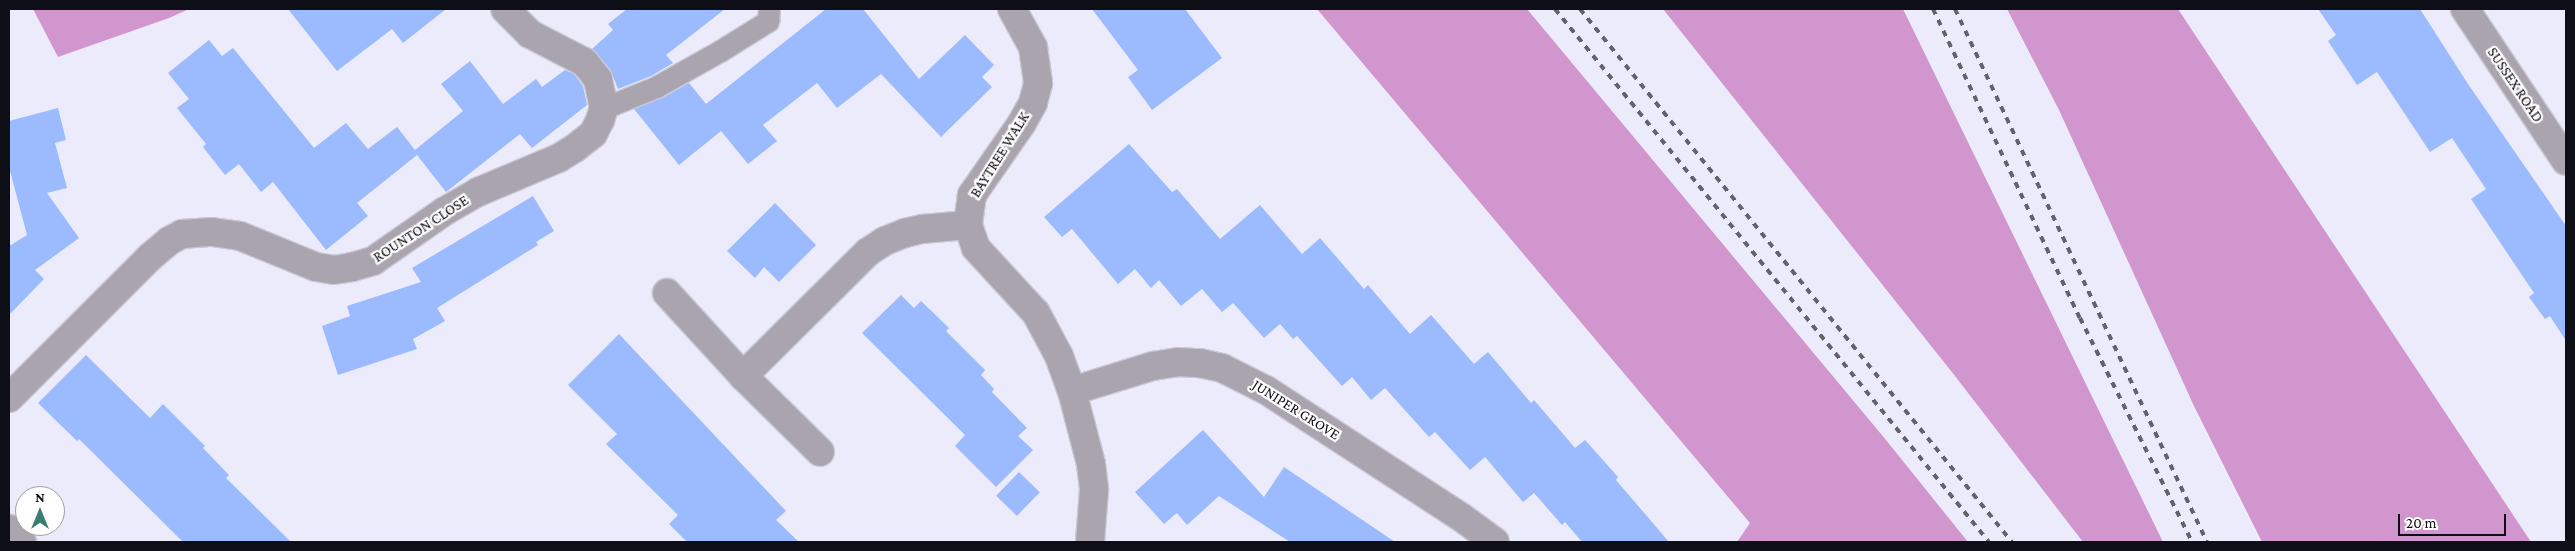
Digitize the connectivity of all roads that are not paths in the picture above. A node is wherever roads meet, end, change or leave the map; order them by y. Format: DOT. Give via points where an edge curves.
graph roads {
  1 [pos="504,9"];
  2 [pos="768,9"];
  3 [pos="1012,9"];
  4 [pos="2465,9"];
  5 [pos="604,108"];
  6 [pos="2566,161"];
  7 [pos="968,225"];
  8 [pos="667,293"];
  9 [pos="744,376"];
  10 [pos="1072,391"];
  11 [pos="9,398"];
  12 [pos="820,452"];
  13 [pos="9,529"];
  14 [pos="22,542"];
  15 [pos="1090,542"];
  16 [pos="1495,542"];
  1 -- 5 [label="street" via="530,34 584,62 598,78"];
  2 -- 5 [label="lane" via="768,20 720,51 656,88"];
  3 -- 7 [label="street, BAYTREE WALK" via="1033,47 1038,84 1033,103 1022,123 972,195"];
  4 -- 6 [label="street, SUSSEX ROAD"];
  5 -- 11 [label="street, ROUNTON CLOSE" via="593,134 575,148 478,192 373,262 334,270 316,267 240,236 197,232 176,237 150,257"];
  7 -- 9 [label="street" via="905,233 868,252"];
  7 -- 10 [label="street, BAYTREE WALK" via="976,248 1036,313 1059,356"];
  8 -- 9 [label="street"];
  9 -- 12 [label="street"];
  10 -- 15 [label="street, BAYTREE WALK" via="1091,464 1094,490"];
  10 -- 16 [label="street, JUNIPER GROVE" via="1153,366 1178,362 1200,362 1222,368 1266,390"];
  13 -- 14 [label="street"];
}
